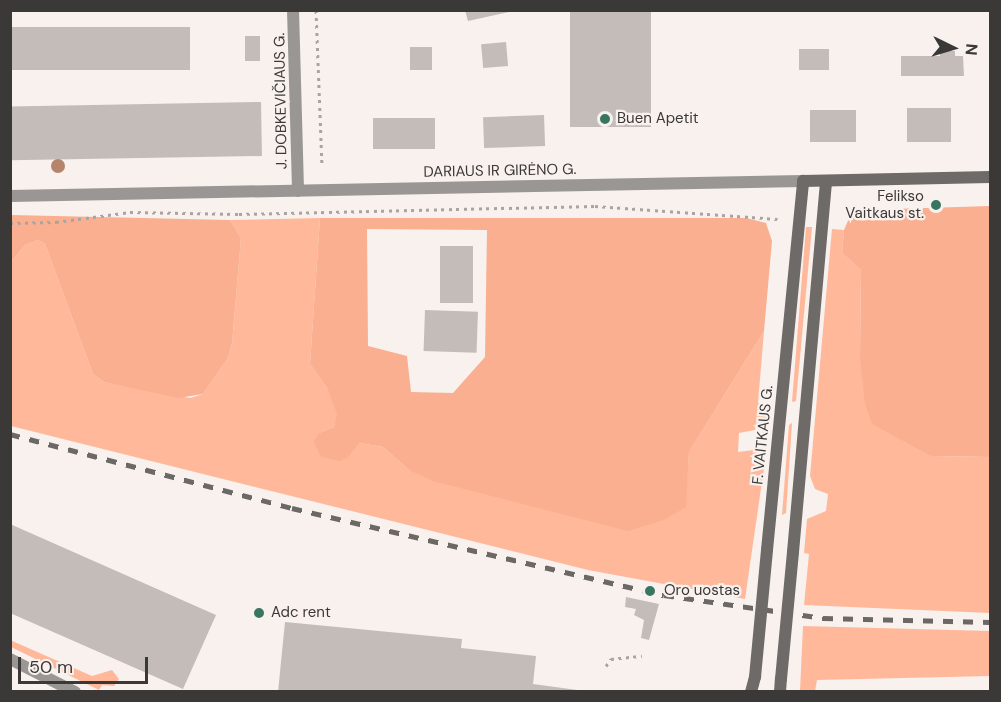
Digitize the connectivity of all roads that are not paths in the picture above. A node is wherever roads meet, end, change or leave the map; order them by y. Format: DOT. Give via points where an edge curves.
graph roads {
  1 [pos="293,10"];
  2 [pos="990,177"];
  3 [pos="802,181"];
  4 [pos="826,181"];
  5 [pos="298,191"];
  6 [pos="10,196"];
  7 [pos="10,659"];
  8 [pos="780,685"];
  9 [pos="75,692"];
  10 [pos="752,692"];
  1 -- 5 [label="street, J. DOBKEVIČIAUS G."];
  2 -- 4 [label="main road, DARIAUS IR GIRĖNO G."];
  3 -- 4 [label="main road, DARIAUS IR GIRĖNO G."];
  3 -- 5 [label="street, DARIAUS IR GIRĖNO G."];
  3 -- 10 [label="main road, F. VAITKAUS G., bridge"];
  4 -- 8 [label="main road, bridge"];
  5 -- 6 [label="street, DARIAUS IR GIRĖNO G."];
  7 -- 9 [label="street"];
}
